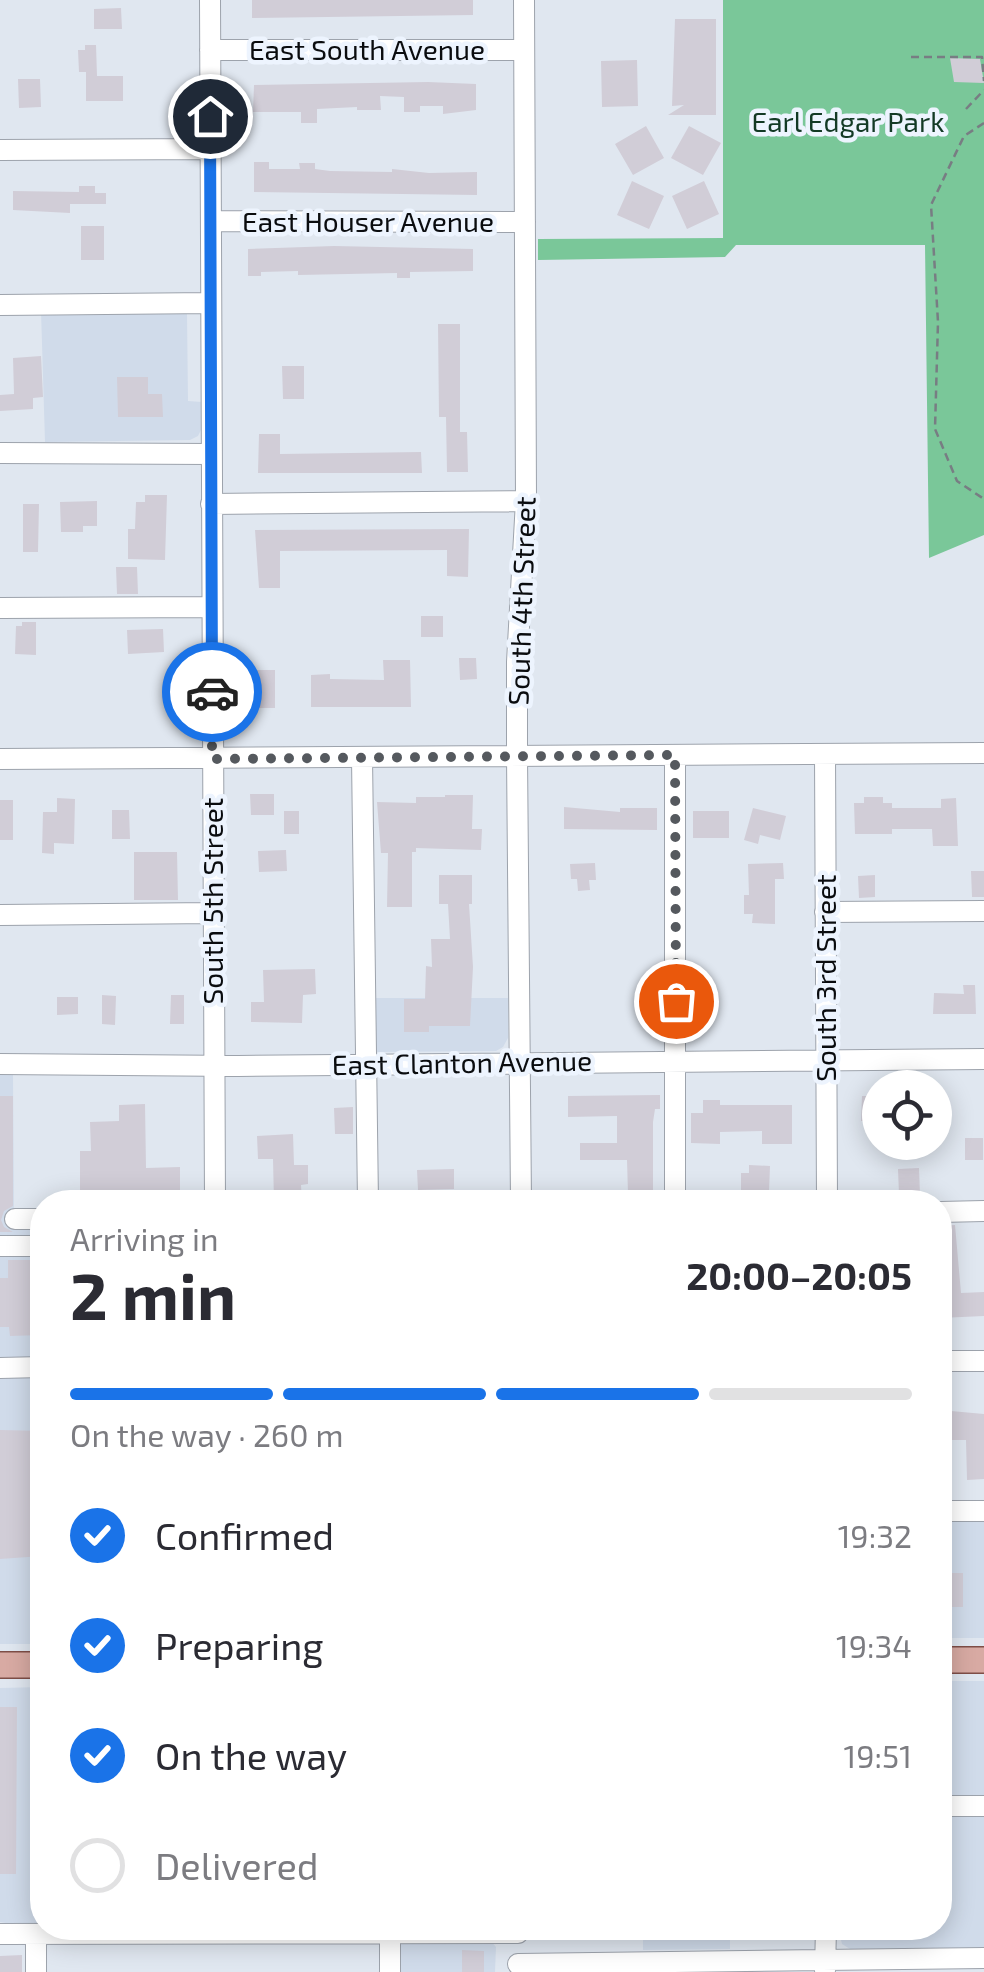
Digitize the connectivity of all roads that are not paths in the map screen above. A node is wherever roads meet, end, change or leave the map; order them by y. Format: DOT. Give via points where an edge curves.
graph roads {
  1 [pos="210,0"];
  2 [pos="524,0"];
  3 [pos="210,50"];
  4 [pos="524,50"];
  5 [pos="210,149"];
  6 [pos="0,150"];
  7 [pos="210,221"];
  8 [pos="525,222"];
  9 [pos="211,303"];
  10 [pos="0,305"];
  11 [pos="0,453"];
  12 [pos="211,454"];
  13 [pos="526,502"];
  14 [pos="211,504"];
  15 [pos="212,607"];
  16 [pos="0,608"];
  17 [pos="984,753"];
  18 [pos="825,754"];
  19 [pos="675,755"];
  20 [pos="517,756"];
  21 [pos="362,758"];
  22 [pos="0,759"];
  23 [pos="212,759"];
  24 [pos="826,912"];
  25 [pos="984,912"];
  26 [pos="213,913"];
  27 [pos="0,915"];
  28 [pos="826,1059"];
  29 [pos="984,1060"];
  30 [pos="674,1061"];
  31 [pos="522,1062"];
  32 [pos="0,1064"];
  33 [pos="364,1064"];
  34 [pos="214,1066"];
  35 [pos="214,1190"];
  36 [pos="368,1190"];
  37 [pos="521,1190"];
  38 [pos="675,1190"];
  39 [pos="827,1190"];
  40 [pos="984,1211"];
  41 [pos="952,1212"];
  42 [pos="15,1219"];
  43 [pos="30,1219"];
  44 [pos="0,1246"];
  45 [pos="30,1246"];
  46 [pos="984,1360"];
  47 [pos="952,1361"];
  48 [pos="30,1367"];
  49 [pos="0,1368"];
  50 [pos="952,1511"];
  51 [pos="984,1511"];
  52 [pos="952,1660"];
  53 [pos="984,1660"];
  54 [pos="0,1665"];
  55 [pos="30,1665"];
  56 [pos="952,1806"];
  57 [pos="984,1806"];
  58 [pos="0,1934"];
  59 [pos="30,1934"];
  60 [pos="36,1940"];
  61 [pos="390,1940"];
  62 [pos="518,1940"];
  63 [pos="826,1940"];
  64 [pos="984,1958"];
  65 [pos="825,1966"];
  66 [pos="612,1967"];
  67 [pos="518,1968"];
  68 [pos="36,1972"];
  69 [pos="390,1972"];
  1 -- 3 [label="street, South 5th Street"];
  2 -- 4 [label="street, South 4th Street"];
  3 -- 4 [label="street, East South Avenue"];
  3 -- 5 [label="street, South 5th Street"];
  4 -- 8 [label="street, South 4th Street"];
  5 -- 6 [label="street"];
  5 -- 7 [label="street, South 5th Street"];
  7 -- 8 [label="street, East Houser Avenue"];
  7 -- 9 [label="street, South 5th Street"];
  8 -- 13 [label="street, South 4th Street"];
  9 -- 10 [label="street"];
  9 -- 12 [label="street, South 5th Street"];
  11 -- 12 [label="street"];
  12 -- 14 [label="street, South 5th Street"];
  13 -- 14 [label="street"];
  13 -- 20 [label="street, South 4th Street"];
  14 -- 15 [label="street, South 5th Street"];
  15 -- 16 [label="street"];
  15 -- 23 [label="street, South 5th Street"];
  17 -- 18 [label="street"];
  18 -- 19 [label="street"];
  18 -- 24 [label="street, South 3rd Street"];
  19 -- 20 [label="street"];
  19 -- 30 [label="street"];
  20 -- 21 [label="street"];
  20 -- 31 [label="street, South 4th Street"];
  21 -- 23 [label="street"];
  21 -- 33 [label="street"];
  22 -- 23 [label="street"];
  23 -- 26 [label="street, South 5th Street"];
  24 -- 25 [label="street"];
  24 -- 28 [label="street, South 3rd Street"];
  26 -- 27 [label="street"];
  26 -- 34 [label="street, South 5th Street"];
  28 -- 29 [label="street, East Clanton Avenue"];
  28 -- 30 [label="street, East Clanton Avenue"];
  28 -- 39 [label="street, South 3rd Street"];
  30 -- 31 [label="street, East Clanton Avenue"];
  30 -- 38 [label="street"];
  31 -- 33 [label="street, East Clanton Avenue"];
  31 -- 37 [label="street, South 4th Street"];
  32 -- 34 [label="street, East Clanton Avenue"];
  33 -- 34 [label="street, East Clanton Avenue"];
  33 -- 36 [label="street"];
  34 -- 35 [label="street, South 5th Street"];
  40 -- 41 [label="street"];
  42 -- 43 [label="street"];
  44 -- 45 [label="street"];
  46 -- 47 [label="street"];
  48 -- 49 [label="street"];
  50 -- 51 [label="street"];
  52 -- 53 [label="main road"];
  54 -- 55 [label="main road"];
  56 -- 57 [label="street"];
  58 -- 59 [label="street"];
  60 -- 68 [label="street"];
  61 -- 69 [label="street"];
  62 -- 67 [label="street"];
  63 -- 65 [label="street"];
  64 -- 65 [label="street"];
  65 -- 66 [label="street"];
  66 -- 67 [label="street"];
}
